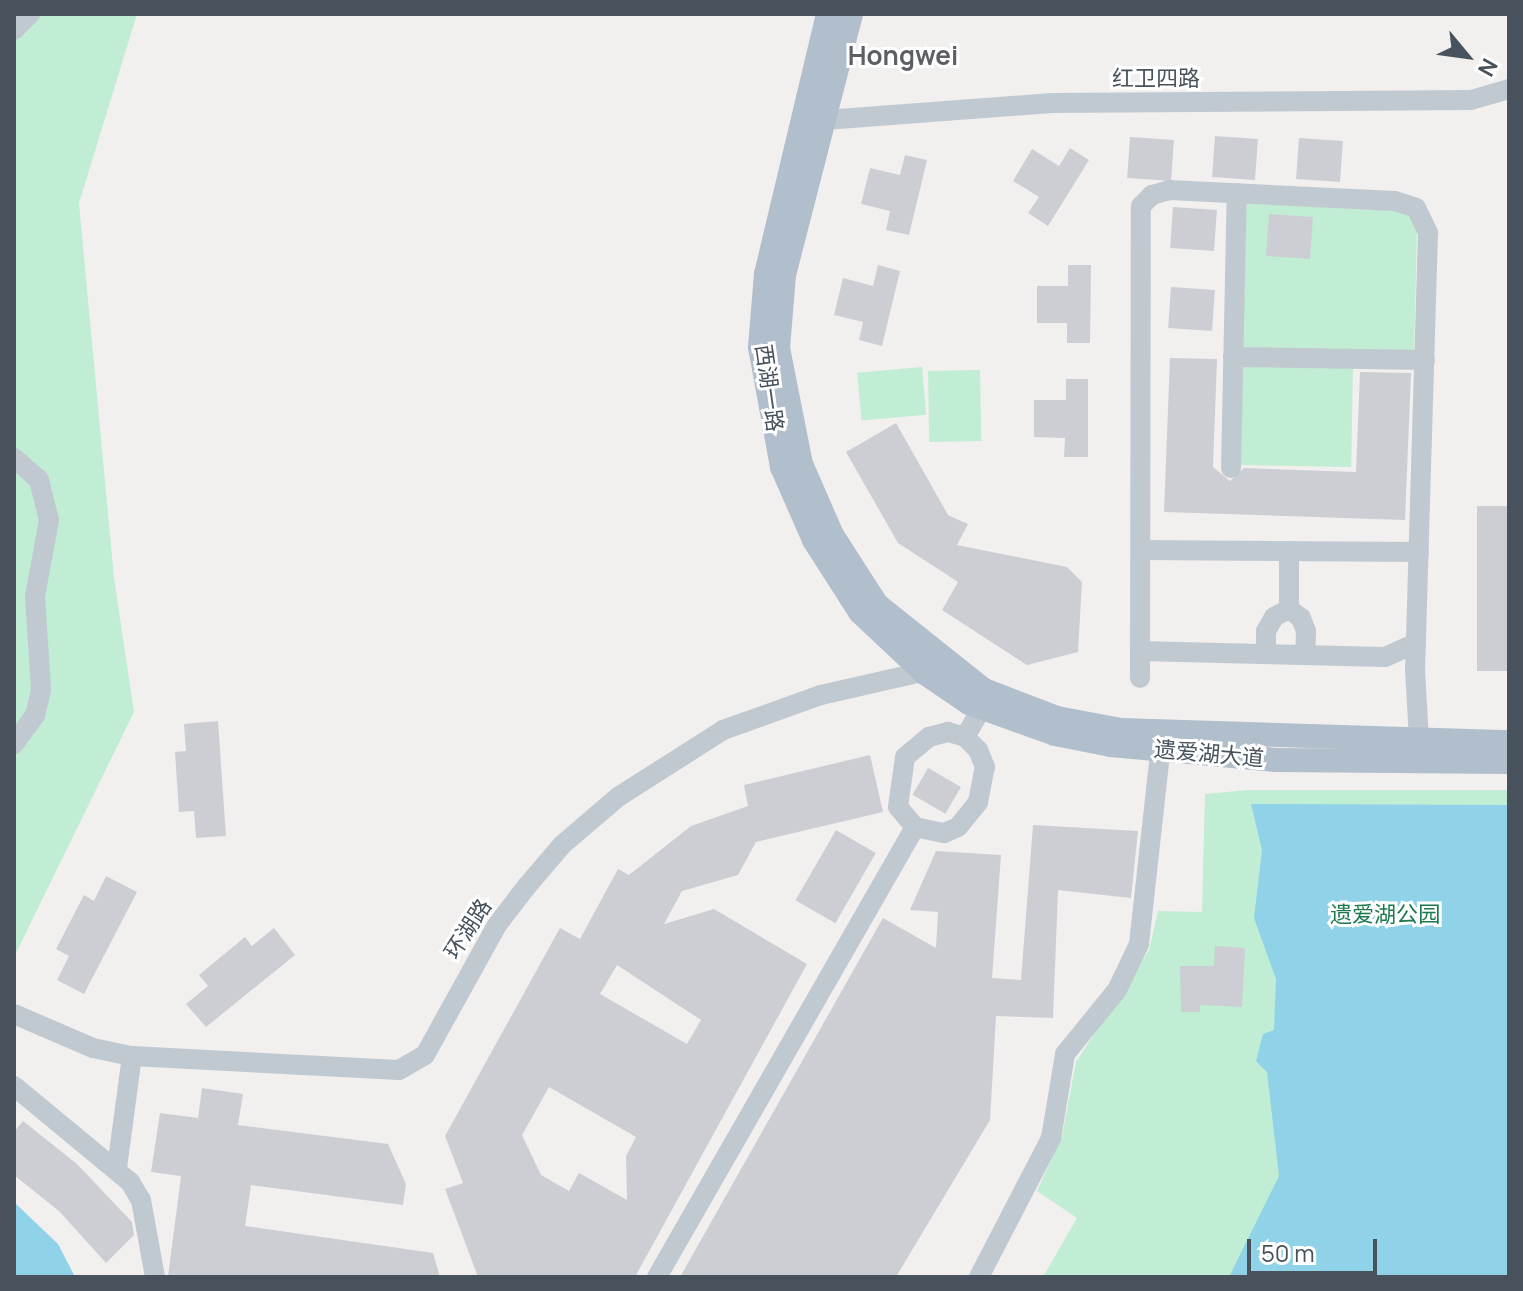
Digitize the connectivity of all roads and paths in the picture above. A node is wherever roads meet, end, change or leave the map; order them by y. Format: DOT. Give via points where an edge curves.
graph roads {
  1 [pos="30,14"];
  2 [pos="828,14"];
  3 [pos="851,14"];
  4 [pos="14,30"];
  5 [pos="1509,89"];
  6 [pos="813,121"];
  7 [pos="1237,193"];
  8 [pos="1233,357"];
  9 [pos="1425,360"];
  10 [pos="14,458"];
  11 [pos="1231,468"];
  12 [pos="1141,550"];
  13 [pos="1289,551"];
  14 [pos="1419,552"];
  15 [pos="1289,609"];
  16 [pos="1416,643"];
  17 [pos="1140,651"];
  18 [pos="1266,654"];
  19 [pos="1305,655"];
  20 [pos="936,669"];
  21 [pos="1140,678"];
  22 [pos="987,701"];
  23 [pos="965,737"];
  24 [pos="1419,740"];
  25 [pos="1161,741"];
  26 [pos="1509,742"];
  27 [pos="14,744"];
  28 [pos="1509,762"];
  29 [pos="915,827"];
  30 [pos="14,1014"];
  31 [pos="132,1056"];
  32 [pos="14,1086"];
  33 [pos="117,1168"];
  34 [pos="155,1277"];
  35 [pos="657,1277"];
  36 [pos="979,1277"];
  1 -- 4 [label="street"];
  2 -- 6 [label="main road, 西湖一路"];
  3 -- 6 [label="main road, 西湖一路"];
  5 -- 6 [label="street, 红卫四路" via="1471,100 1052,103"];
  6 -- 20 [label="main road, 西湖一路" via="784,275 778,348 801,464 832,535 877,605"];
  7 -- 8 [label="street"];
  7 -- 9 [label="street" via="1395,201 1416,208 1428,233"];
  7 -- 12 [label="street" via="1169,190 1152,195 1141,206"];
  8 -- 9 [label="street"];
  8 -- 11 [label="street"];
  9 -- 14 [label="street"];
  10 -- 27 [label="street" via="39,480 49,520 35,596 41,690 35,715"];
  12 -- 13 [label="street"];
  12 -- 17 [label="street"];
  13 -- 14 [label="street"];
  13 -- 15 [label="street"];
  14 -- 16 [label="street"];
  15 -- 18 [label="street" via="1274,617 1266,631"];
  15 -- 19 [label="street" via="1306,631"];
  16 -- 19 [label="street" via="1385,657"];
  16 -- 24 [label="street"];
  17 -- 18 [label="street"];
  17 -- 21 [label="street"];
  18 -- 19 [label="street"];
  20 -- 22 [label="main road, 遗爱湖大道"];
  20 -- 31 [label="street, 环湖路" via="821,695 735,725 676,756 618,797 562,845 497,925 434,1042 416,1063 382,1072"];
  22 -- 23 [label="street"];
  22 -- 25 [label="main road, 遗爱湖大道"];
  23 -- 29 [label="street" via="948,732 929,737 905,757 898,807"];
  23 -- 29 [label="street" via="985,767 978,802 958,827 944,833"];
  24 -- 25 [label="main road, 遗爱湖大道"];
  24 -- 26 [label="main road, 遗爱湖大道"];
  25 -- 28 [label="main road, 遗爱湖大道" via="1276,760"];
  25 -- 36 [label="street" via="1139,944 1117,990 1065,1054 1051,1138"];
  29 -- 35 [label="street"];
  30 -- 31 [label="street, 环湖路" via="93,1048"];
  31 -- 33 [label="street"];
  32 -- 33 [label="street"];
  33 -- 34 [label="street" via="141,1200"];
}
